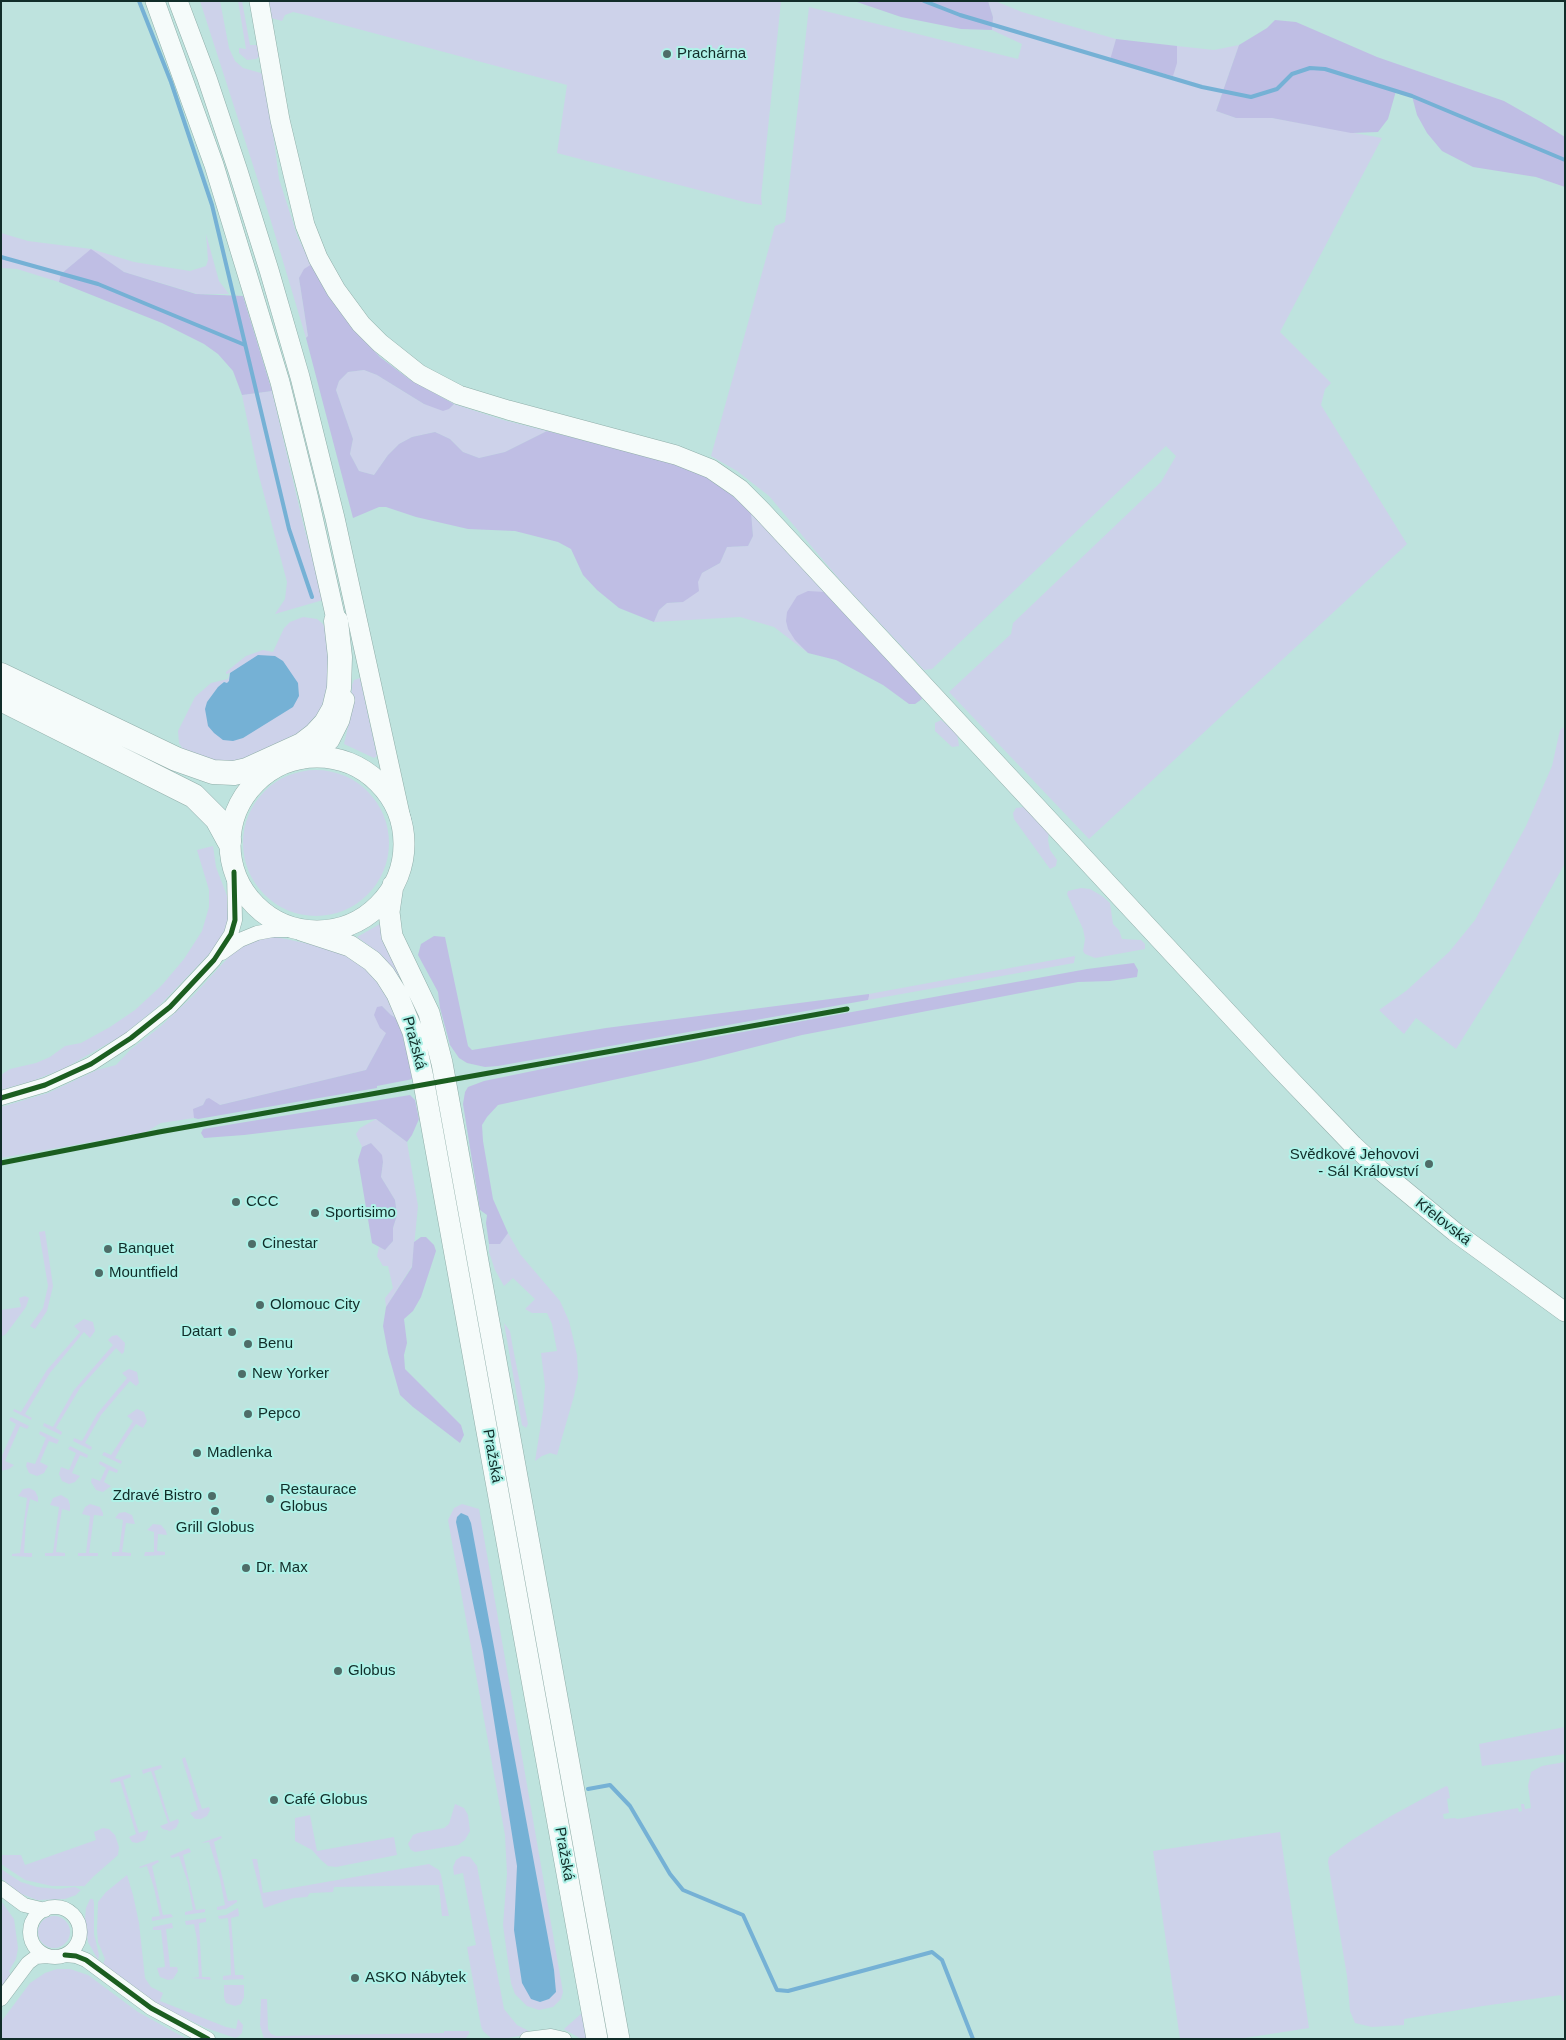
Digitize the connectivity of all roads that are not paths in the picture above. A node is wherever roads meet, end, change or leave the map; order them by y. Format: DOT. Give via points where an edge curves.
graph roads {
  1 [pos="155,1"];
  2 [pos="178,1"];
  3 [pos="189,1"];
  4 [pos="259,1"];
  5 [pos="207,78"];
  6 [pos="336,622"];
  7 [pos="1,675"];
  8 [pos="1,699"];
  9 [pos="165,754"];
  10 [pos="302,759"];
  11 [pos="264,774"];
  12 [pos="402,824"];
  13 [pos="229,841"];
  14 [pos="234,872"];
  15 [pos="394,885"];
  16 [pos="301,930"];
  17 [pos="214,960"];
  18 [pos="1,1098"];
  19 [pos="1565,1312"];
  20 [pos="1,1888"];
  21 [pos="18,1902"];
  22 [pos="45,1910"];
  23 [pos="31,1927"];
  24 [pos="79,1939"];
  25 [pos="32,1942"];
  26 [pos="65,1955"];
  27 [pos="47,1956"];
  28 [pos="90,1962"];
  29 [pos="26,1966"];
  30 [pos="1,1999"];
  31 [pos="208,2039"];
  32 [pos="527,2039"];
  33 [pos="564,2039"];
  34 [pos="598,2039"];
  35 [pos="619,2039"];
  1 -- 6 [label="main road" via="214,165 274,364"];
  2 -- 5 [label="main road"];
  3 -- 5 [label="main road"];
  4 -- 19 [label="main road, Křelovská" via="280,120 305,225 331,282 371,334 419,374 459,395 676,455 711,469 740,489 1353,1145 1455,1232"];
  5 -- 12 [label="main road" via="269,270 316,436"];
  6 -- 9 [label="highway" via="340,657 337,697 326,723 309,740 234,774 205,770"];
  6 -- 10 [label="main road" via="347,676 344,710 330,740 317,752"];
  7 -- 9 [label="highway"];
  8 -- 13 [label="highway" via="194,796 217,819"];
  9 -- 11 [label="highway" via="224,784 244,785"];
  10 -- 11 [label="main road"];
  10 -- 12 [label="main road" via="338,760 366,773 387,792"];
  11 -- 13 [label="main road" via="240,802 232,819"];
  12 -- 15 [label="main road" via="404,852"];
  13 -- 14 [label="main road"];
  14 -- 16 [label="main road" via="258,908 277,922"];
  14 -- 17 [label="street" via="235,920 231,934"];
  15 -- 16 [label="main road" via="378,906 357,921 327,931"];
  15 -- 35 [label="main road, Pražská" via="389,912 392,936 429,1013 442,1063"];
  16 -- 17 [label="street" via="273,930 250,935"];
  16 -- 34 [label="main road, Pražská" via="350,946 372,961 397,994 413,1032"];
  17 -- 18 [label="street" via="170,1007 115,1050 67,1076"];
  20 -- 21 [label="street"];
  21 -- 22 [label="street"];
  21 -- 23 [label="street"];
  22 -- 23 [label="street"];
  22 -- 24 [label="street" via="60,1908 72,1915 78,1926"];
  23 -- 25 [label="street"];
  24 -- 26 [label="street"];
  24 -- 28 [label="street"];
  25 -- 27 [label="street"];
  25 -- 29 [label="street" via="32,1954"];
  26 -- 27 [label="street"];
  26 -- 28 [label="street"];
  27 -- 29 [label="street" via="36,1957"];
  28 -- 31 [label="street" via="151,2008"];
  29 -- 30 [label="street"];
  32 -- 33 [label="street" via="551,2036"];
}
